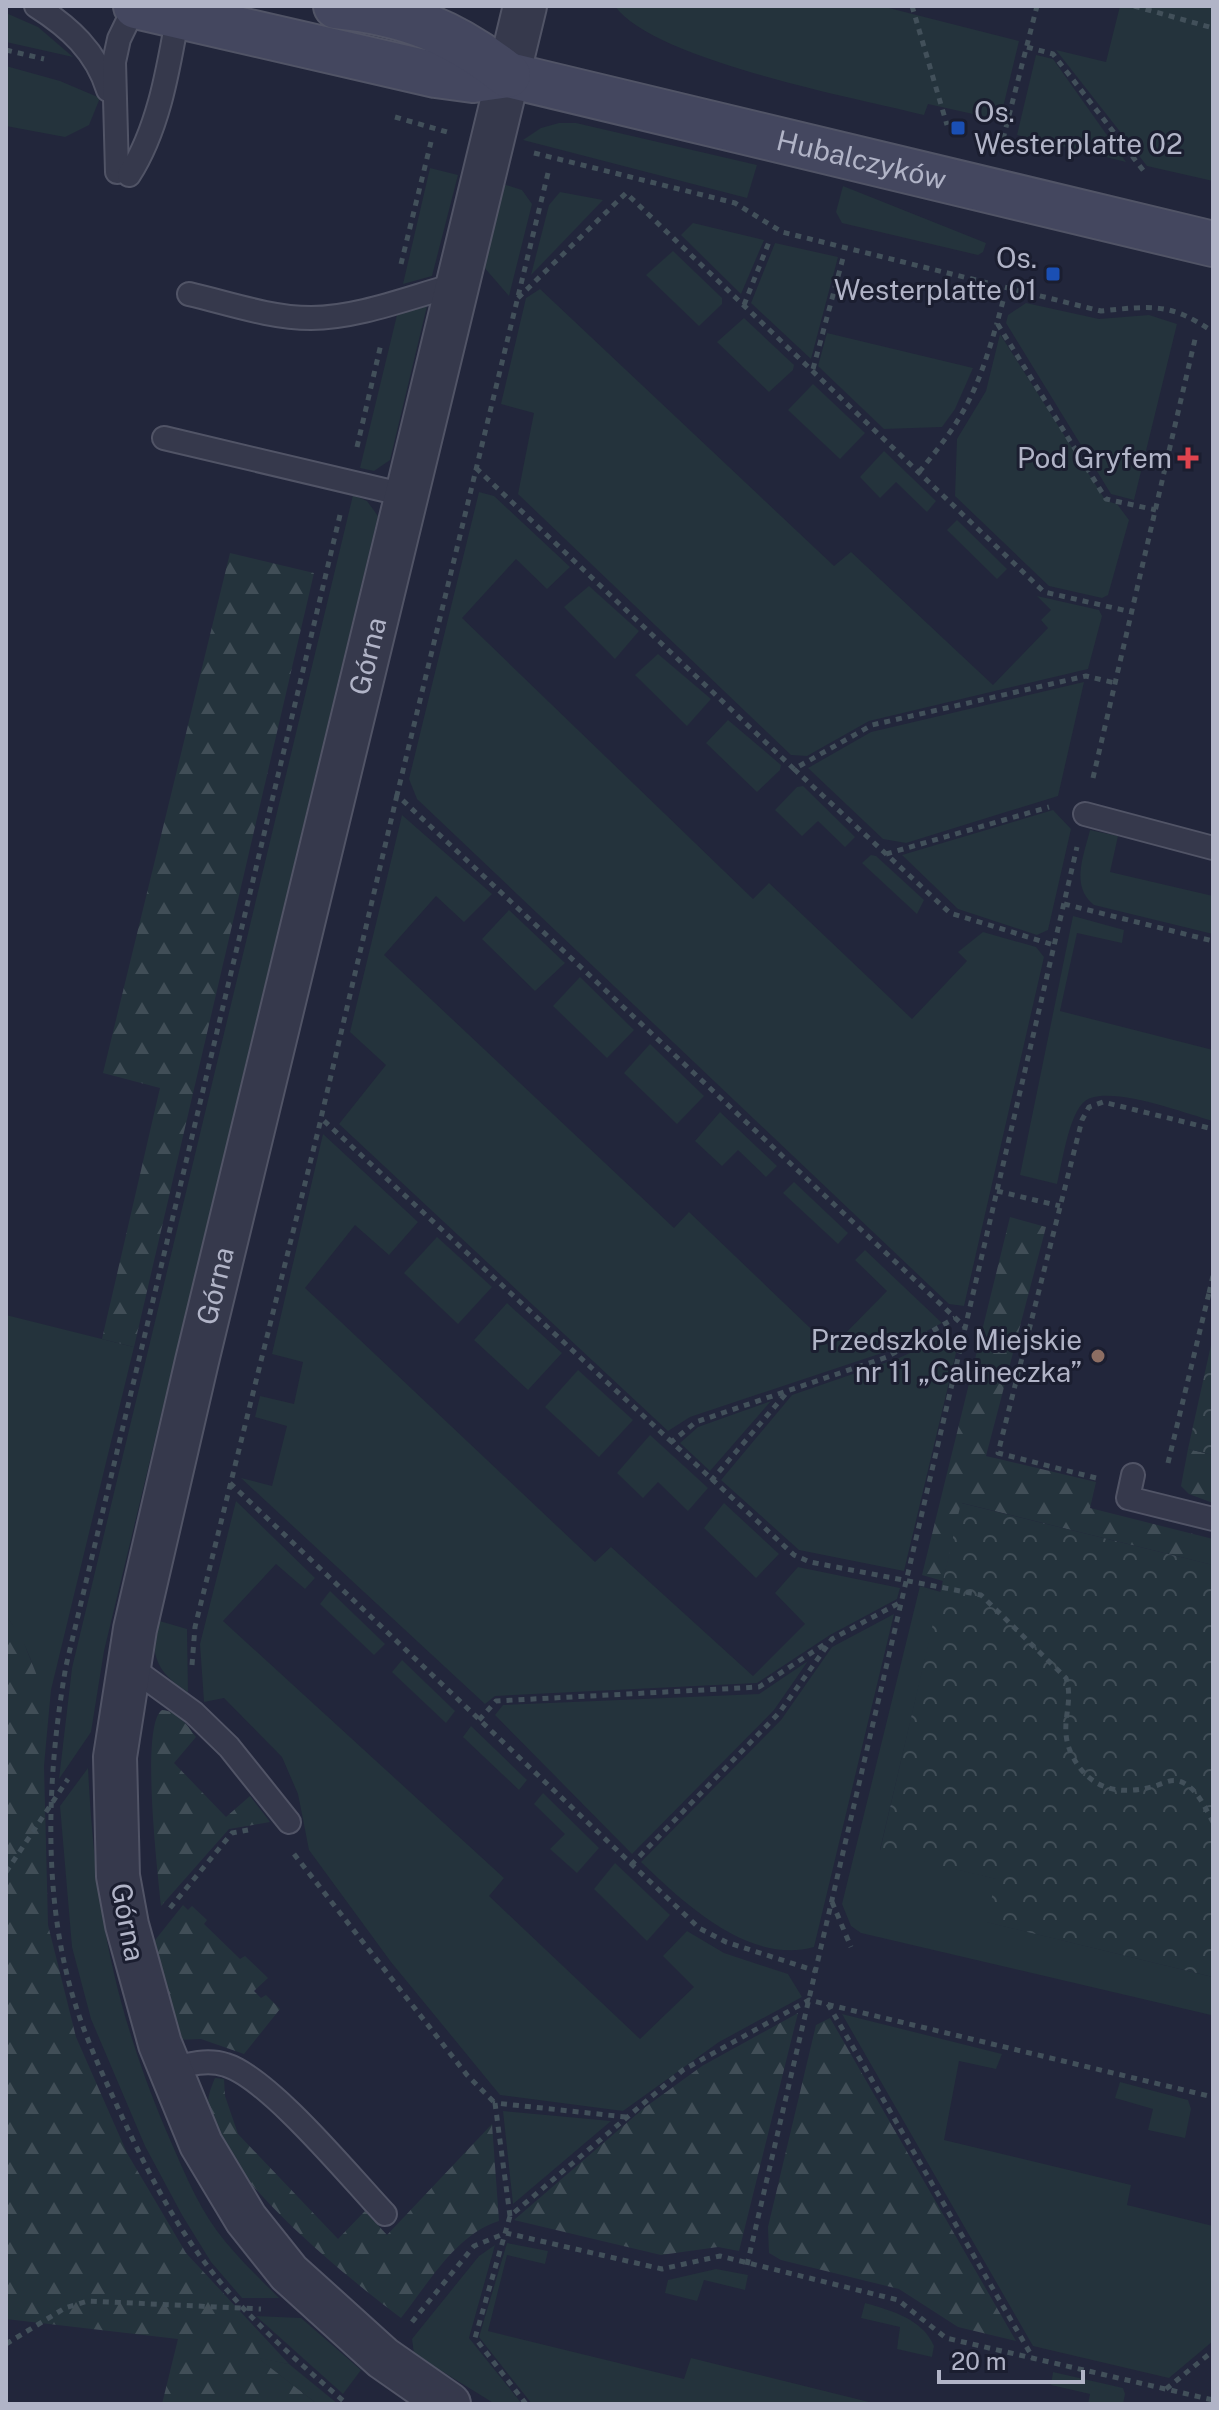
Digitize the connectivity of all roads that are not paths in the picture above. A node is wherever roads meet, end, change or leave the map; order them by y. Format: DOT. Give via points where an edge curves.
graph roads {
  1 [pos="36,6"];
  2 [pos="336,6"];
  3 [pos="525,6"];
  4 [pos="157,8"];
  5 [pos="508,75"];
  6 [pos="114,110"];
  7 [pos="1213,244"];
  8 [pos="455,285"];
  9 [pos="189,294"];
  10 [pos="164,438"];
  11 [pos="405,495"];
  12 [pos="1085,814"];
  13 [pos="1213,848"];
  14 [pos="1131,1481"];
  15 [pos="1213,1519"];
  16 [pos="128,1665"];
  17 [pos="289,1822"];
  18 [pos="171,2069"];
  19 [pos="385,2214"];
  20 [pos="449,2404"];
  1 -- 6 [label="lane" via="72,32 98,63"];
  2 -- 5 [label="street, Hubalczyków" via="457,37"];
  3 -- 5 [label="street, Górna"];
  4 -- 5 [label="street, Hubalczyków" via="456,78"];
  4 -- 6 [label="lane" via="116,51"];
  4 -- 6 [label="lane" via="154,123 145,151 123,173"];
  5 -- 7 [label="street, Hubalczyków"];
  5 -- 8 [label="street, Górna"];
  8 -- 9 [label="lane" via="312,318"];
  8 -- 11 [label="street, Górna"];
  10 -- 11 [label="lane"];
  11 -- 16 [label="street, Górna"];
  12 -- 13 [label="lane"];
  14 -- 15 [label="lane" via="1128,1498"];
  16 -- 17 [label="lane" via="194,1713 229,1747"];
  16 -- 18 [label="street, Górna" via="115,1757 118,1876 133,1952"];
  18 -- 19 [label="lane" via="198,2062 226,2065 263,2086"];
  18 -- 20 [label="street, Górna" via="201,2144 246,2219 289,2273 383,2358"];
}
